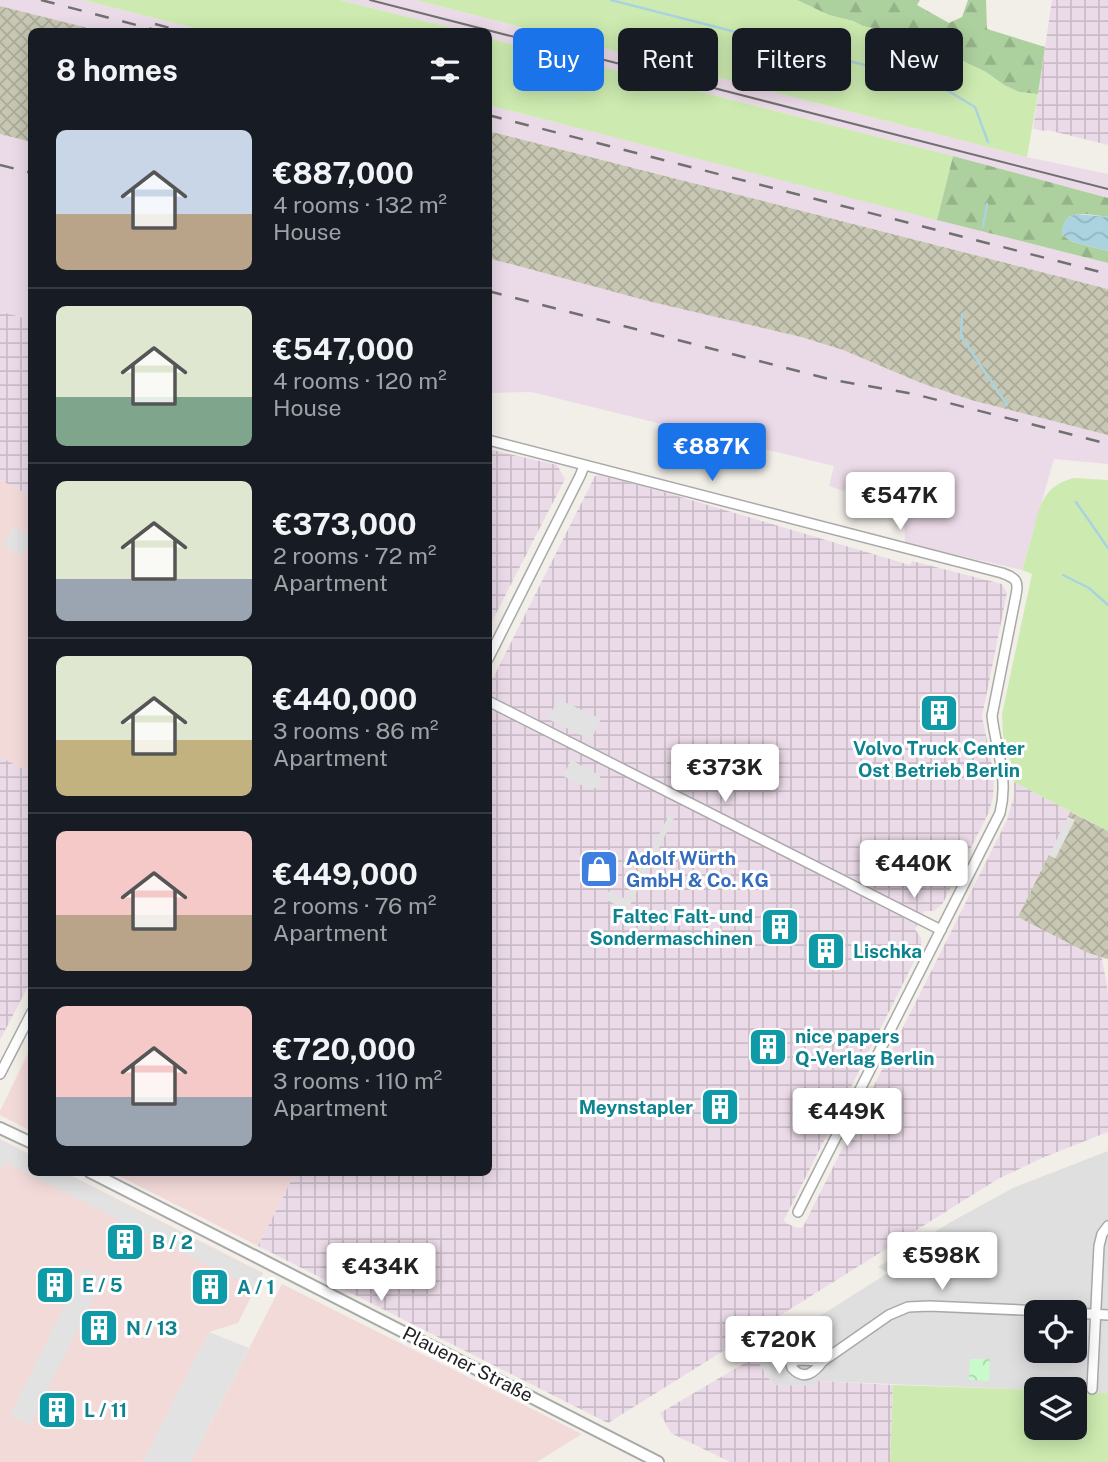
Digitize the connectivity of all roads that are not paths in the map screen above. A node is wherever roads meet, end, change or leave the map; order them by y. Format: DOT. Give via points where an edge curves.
graph roads {
  1 [pos="492,441"];
  2 [pos="584,466"];
  3 [pos="492,651"];
  4 [pos="492,703"];
  5 [pos="940,930"];
  6 [pos="28,1020"];
  7 [pos="0,1074"];
  8 [pos="0,1128"];
  9 [pos="28,1141"];
  10 [pos="98,1176"];
  11 [pos="799,1212"];
  12 [pos="1108,1226"];
  13 [pos="1024,1310"];
  14 [pos="1087,1314"];
  15 [pos="1096,1314"];
  16 [pos="1108,1315"];
  17 [pos="822,1361"];
  18 [pos="1092,1389"];
  19 [pos="658,1462"];
  1 -- 2 [label="street"];
  2 -- 3 [label="street"];
  2 -- 5 [label="street" via="1015,580 1018,587 992,716 1003,800"];
  4 -- 5 [label="street"];
  5 -- 11 [label="street"];
  6 -- 7 [label="street"];
  8 -- 9 [label="street"];
  10 -- 19 [label="street, Plauener Straße"];
  12 -- 15 [label="street" via="1099,1246"];
  13 -- 17 [label="street" via="908,1307"];
  14 -- 15 [label="street"];
  15 -- 16 [label="street"];
  15 -- 18 [label="street"];
}
